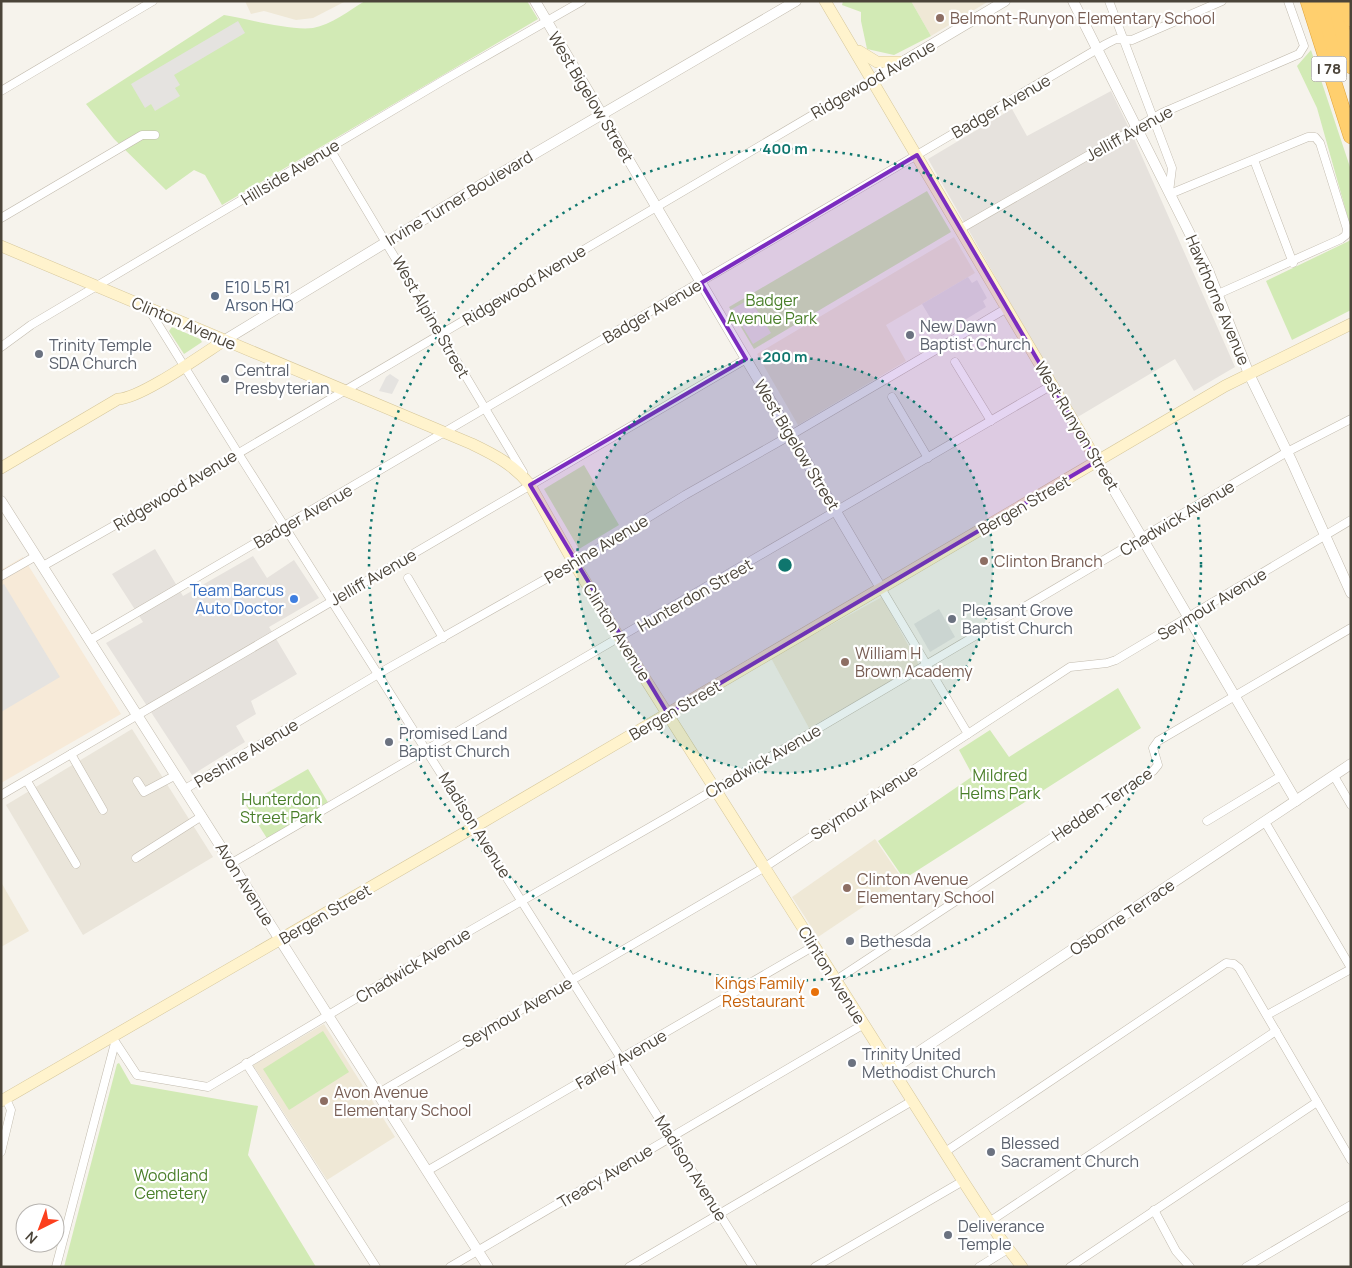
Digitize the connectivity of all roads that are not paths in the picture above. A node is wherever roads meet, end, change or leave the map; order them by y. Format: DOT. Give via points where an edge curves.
graph roads {
  1 [pos="153,1"];
  2 [pos="535,1"];
  3 [pos="582,1"];
  4 [pos="796,1"];
  5 [pos="825,1"];
  6 [pos="1005,1"];
  7 [pos="1073,1"];
  8 [pos="1109,1"];
  9 [pos="1222,1"];
  10 [pos="1288,1"];
  11 [pos="1308,1"];
  12 [pos="1322,1"];
  13 [pos="1335,1"];
  14 [pos="1347,1"];
  15 [pos="1351,19"];
  16 [pos="547,22"];
  17 [pos="1124,40"];
  18 [pos="853,47"];
  19 [pos="1097,49"];
  20 [pos="902,62"];
  21 [pos="1351,66"];
  22 [pos="872,80"];
  23 [pos="1,91"];
  24 [pos="1351,106"];
  25 [pos="602,114"];
  26 [pos="1153,118"];
  27 [pos="1138,128"];
  28 [pos="155,135"];
  29 [pos="1351,136"];
  30 [pos="330,149"];
  31 [pos="917,155"];
  32 [pos="1254,160"];
  33 [pos="1170,193"];
  34 [pos="657,208"];
  35 [pos="1,218"];
  36 [pos="960,229"];
  37 [pos="386,241"];
  38 [pos="1,246"];
  39 [pos="1293,263"];
  40 [pos="701,283"];
  41 [pos="98,287"];
  42 [pos="1218,294"];
  43 [pos="148,308"];
  44 [pos="1007,308"];
  45 [pos="1351,324"];
  46 [pos="441,334"];
  47 [pos="225,340"];
  48 [pos="1,347"];
  49 [pos="746,359"];
  50 [pos="955,362"];
  51 [pos="183,366"];
  52 [pos="1249,374"];
  53 [pos="1052,385"];
  54 [pos="345,390"];
  55 [pos="892,397"];
  56 [pos="125,399"];
  57 [pos="485,409"];
  58 [pos="1351,419"];
  59 [pos="991,421"];
  60 [pos="446,433"];
  61 [pos="792,435"];
  62 [pos="1287,452"];
  63 [pos="238,453"];
  64 [pos="928,458"];
  65 [pos="1097,461"];
  66 [pos="1,468"];
  67 [pos="1,477"];
  68 [pos="530,485"];
  69 [pos="1,501"];
  70 [pos="836,512"];
  71 [pos="1351,520"];
  72 [pos="285,526"];
  73 [pos="1325,536"];
  74 [pos="1142,538"];
  75 [pos="36,556"];
  76 [pos="574,563"];
  77 [pos="43,566"];
  78 [pos="1,576"];
  79 [pos="408,578"];
  80 [pos="882,588"];
  81 [pos="1351,593"];
  82 [pos="333,600"];
  83 [pos="1188,618"];
  84 [pos="1351,628"];
  85 [pos="443,638"];
  86 [pos="620,639"];
  87 [pos="90,640"];
  88 [pos="927,665"];
  89 [pos="380,674"];
  90 [pos="1234,697"];
  91 [pos="668,714"];
  92 [pos="138,715"];
  93 [pos="968,734"];
  94 [pos="427,750"];
  95 [pos="71,754"];
  96 [pos="1351,764"];
  97 [pos="176,775"];
  98 [pos="1281,776"];
  99 [pos="1334,776"];
  100 [pos="27,781"];
  101 [pos="137,781"];
  102 [pos="715,788"];
  103 [pos="185,789"];
  104 [pos="1,795"];
  105 [pos="1296,801"];
  106 [pos="1351,805"];
  107 [pos="103,810"];
  108 [pos="202,816"];
  109 [pos="1207,820"];
  110 [pos="1265,822"];
  111 [pos="475,827"];
  112 [pos="136,858"];
  113 [pos="76,864"];
  114 [pos="232,864"];
  115 [pos="765,867"];
  116 [pos="523,902"];
  117 [pos="280,940"];
  118 [pos="814,946"];
  119 [pos="1351,968"];
  120 [pos="572,980"];
  121 [pos="836,980"];
  122 [pos="328,1015"];
  123 [pos="1267,1015"];
  124 [pos="864,1024"];
  125 [pos="1276,1031"];
  126 [pos="114,1040"];
  127 [pos="621,1058"];
  128 [pos="246,1063"];
  129 [pos="893,1069"];
  130 [pos="377,1094"];
  131 [pos="3,1100"];
  132 [pos="912,1102"];
  133 [pos="1317,1102"];
  134 [pos="671,1137"];
  135 [pos="1,1152"];
  136 [pos="945,1152"];
  137 [pos="1351,1160"];
  138 [pos="427,1171"];
  139 [pos="962,1181"];
  140 [pos="1351,1205"];
  141 [pos="1154,1210"];
  142 [pos="720,1214"];
  143 [pos="989,1222"];
  144 [pos="1008,1249"];
  145 [pos="478,1251"];
  146 [pos="56,1267"];
  147 [pos="376,1267"];
  148 [pos="450,1267"];
  149 [pos="488,1267"];
  150 [pos="630,1267"];
  151 [pos="753,1267"];
  152 [pos="815,1267"];
  153 [pos="979,1267"];
  154 [pos="1022,1267"];
  155 [pos="1070,1267"];
  156 [pos="1190,1267"];
  157 [pos="1246,1267"];
  1 -- 23 [label="street"];
  2 -- 16 [label="street, West Bigelow Street"];
  3 -- 16 [label="street, Hillside Avenue"];
  4 -- 25 [label="street, Irvine Turner Boulevard"];
  5 -- 18 [label="main road, West Runyon Street"];
  6 -- 20 [label="street, Ridgewood Avenue"];
  7 -- 19 [label="street, Hawthorne Avenue"];
  8 -- 17 [label="street"];
  9 -- 17 [label="street, Badger Avenue" via="1132,40"];
  10 -- 26 [label="street, Jelliff Avenue" via="1304,50"];
  11 -- 29 [label="highway, I 78"];
  12 -- 24 [label="highway"];
  13 -- 21 [label="highway"];
  14 -- 15 [label="highway"];
  16 -- 25 [label="street, West Bigelow Street"];
  16 -- 30 [label="street, Hillside Avenue"];
  17 -- 19 [label="street, Badger Avenue" via="1113,40"];
  17 -- 26 [label="street"];
  18 -- 20 [label="main road" via="877,62"];
  18 -- 22 [label="main road, West Runyon Street"];
  19 -- 27 [label="street, Hawthorne Avenue"];
  19 -- 31 [label="street, Badger Avenue"];
  20 -- 22 [label="street, Ridgewood Avenue"];
  22 -- 31 [label="main road, West Runyon Street"];
  22 -- 34 [label="street, Ridgewood Avenue"];
  25 -- 34 [label="street, West Bigelow Street"];
  25 -- 37 [label="street, Irvine Turner Boulevard"];
  26 -- 27 [label="street, Jelliff Avenue"];
  26 -- 33 [label="street" via="1172,168"];
  27 -- 33 [label="street, Hawthorne Avenue"];
  27 -- 36 [label="street, Jelliff Avenue"];
  28 -- 35 [label="street" via="142,135"];
  30 -- 37 [label="street, West Alpine Street"];
  30 -- 41 [label="street, Hillside Avenue"];
  31 -- 36 [label="main road, West Runyon Street"];
  31 -- 40 [label="street, Badger Avenue"];
  32 -- 33 [label="street"];
  32 -- 39 [label="street"];
  32 -- 39 [label="street" via="1308,136 1315,137 1320,143 1346,235"];
  33 -- 42 [label="street, Hawthorne Avenue"];
  34 -- 40 [label="street, West Bigelow Street"];
  34 -- 46 [label="street, Ridgewood Avenue"];
  36 -- 44 [label="main road, West Runyon Street"];
  37 -- 46 [label="street, West Alpine Street"];
  37 -- 47 [label="street, Irvine Turner Boulevard"];
  38 -- 41 [label="main road, Clinton Avenue"];
  39 -- 42 [label="street"];
  40 -- 49 [label="street, West Bigelow Street"];
  40 -- 57 [label="street, Badger Avenue"];
  41 -- 43 [label="main road, Clinton Avenue"];
  41 -- 48 [label="street, Hillside Avenue" via="31,325"];
  42 -- 52 [label="street, Hawthorne Avenue"];
  43 -- 47 [label="main road, Clinton Avenue"];
  43 -- 51 [label="street, Madison Avenue"];
  44 -- 53 [label="main road, West Runyon Street"];
  44 -- 61 [label="street, Peshine Avenue"];
  45 -- 52 [label="main road, Bergen Street"];
  46 -- 54 [label="street, Ridgewood Avenue"];
  46 -- 57 [label="street, West Alpine Street"];
  47 -- 51 [label="main road, Irvine Turner Boulevard"];
  47 -- 54 [label="main road, Clinton Avenue"];
  49 -- 61 [label="street, West Bigelow Street"];
  49 -- 68 [label="street, Jelliff Avenue"];
  50 -- 59 [label="street"];
  51 -- 56 [label="main road, Irvine Turner Boulevard"];
  51 -- 63 [label="street, Madison Avenue"];
  52 -- 62 [label="street, Hawthorne Avenue"];
  52 -- 65 [label="main road, Bergen Street"];
  53 -- 59 [label="street, Hunterdon Street"];
  53 -- 65 [label="main road, West Runyon Street"];
  54 -- 60 [label="main road, Clinton Avenue"];
  54 -- 63 [label="street, Ridgewood Avenue"];
  55 -- 64 [label="street"];
  56 -- 66 [label="main road, Irvine Turner Boulevard" via="118,399"];
  56 -- 67 [label="main road, Irvine Turner Boulevard" via="122,405"];
  57 -- 60 [label="street, Badger Avenue"];
  57 -- 68 [label="street, West Alpine Street"];
  58 -- 62 [label="street, Chadwick Avenue"];
  59 -- 64 [label="street, Hunterdon Street"];
  60 -- 68 [label="main road, Clinton Avenue" via="505,460"];
  60 -- 72 [label="street, Badger Avenue"];
  61 -- 70 [label="street, West Bigelow Street"];
  61 -- 76 [label="street, Peshine Avenue"];
  62 -- 73 [label="street, Hawthorne Avenue"];
  62 -- 74 [label="street, Chadwick Avenue"];
  63 -- 72 [label="street, Madison Avenue"];
  63 -- 77 [label="street, Ridgewood Avenue"];
  64 -- 70 [label="street, Hunterdon Street"];
  65 -- 74 [label="street, West Runyon Street"];
  65 -- 80 [label="main road, Bergen Street"];
  68 -- 76 [label="main road, Clinton Avenue"];
  68 -- 82 [label="street, Jelliff Avenue"];
  69 -- 75 [label="street, Avon Avenue"];
  70 -- 80 [label="street, West Bigelow Street"];
  70 -- 86 [label="street, Hunterdon Street"];
  71 -- 73 [label="street, Seymour Avenue"];
  72 -- 82 [label="street, Madison Avenue"];
  72 -- 87 [label="street, Badger Avenue"];
  73 -- 81 [label="street, Hawthorne Avenue"];
  73 -- 83 [label="street, Seymour Avenue"];
  74 -- 83 [label="street, West Runyon Street"];
  74 -- 88 [label="street, Chadwick Avenue"];
  75 -- 77 [label="street, Avon Avenue"];
  75 -- 78 [label="street"];
  76 -- 85 [label="street, Peshine Avenue"];
  76 -- 86 [label="main road, Clinton Avenue"];
  77 -- 87 [label="street, Avon Avenue"];
  79 -- 85 [label="street"];
  80 -- 88 [label="street, West Bigelow Street"];
  80 -- 91 [label="main road, Bergen Street"];
  82 -- 89 [label="street, Madison Avenue"];
  82 -- 92 [label="street, Jelliff Avenue"];
  83 -- 90 [label="street, West Runyon Street"];
  83 -- 93 [label="street, Seymour Avenue" via="1116,660 1070,667"];
  84 -- 90 [label="street, Hedden Terrace"];
  85 -- 89 [label="street, Peshine Avenue"];
  86 -- 91 [label="main road, Clinton Avenue"];
  86 -- 94 [label="street, Hunterdon Street"];
  87 -- 92 [label="street, Avon Avenue"];
  88 -- 93 [label="street, West Bigelow Street"];
  88 -- 102 [label="street, Chadwick Avenue"];
  89 -- 94 [label="street, Madison Avenue"];
  89 -- 103 [label="street, Peshine Avenue"];
  90 -- 98 [label="street, West Runyon Street"];
  90 -- 121 [label="street, Hedden Terrace" via="1155,744 1152,751 1158,765 1153,771"];
  91 -- 102 [label="main road, Clinton Avenue"];
  91 -- 111 [label="main road, Bergen Street"];
  92 -- 95 [label="street, Jelliff Avenue"];
  92 -- 97 [label="street, Avon Avenue"];
  93 -- 115 [label="street, Seymour Avenue"];
  94 -- 111 [label="street, Madison Avenue"];
  94 -- 114 [label="street, Hunterdon Street"];
  95 -- 100 [label="street, Jelliff Avenue"];
  95 -- 107 [label="street"];
  96 -- 99 [label="street, Osborne Terrace"];
  97 -- 101 [label="street" via="144,792"];
  97 -- 103 [label="street, Avon Avenue"];
  98 -- 105 [label="street, West Runyon Street"];
  98 -- 109 [label="street"];
  99 -- 105 [label="street, Osborne Terrace"];
  99 -- 106 [label="street"];
  100 -- 104 [label="street, Jelliff Avenue"];
  100 -- 113 [label="street"];
  102 -- 115 [label="main road, Clinton Avenue"];
  102 -- 116 [label="street, Chadwick Avenue"];
  103 -- 108 [label="street, Avon Avenue"];
  105 -- 110 [label="street, Osborne Terrace"];
  108 -- 112 [label="street"];
  108 -- 114 [label="street, Avon Avenue"];
  110 -- 119 [label="street"];
  110 -- 129 [label="street, Osborne Terrace"];
  111 -- 116 [label="street, Madison Avenue"];
  111 -- 117 [label="main road, Bergen Street"];
  114 -- 117 [label="street, Avon Avenue"];
  115 -- 118 [label="main road, Clinton Avenue"];
  115 -- 120 [label="street, Seymour Avenue"];
  116 -- 120 [label="street, Madison Avenue"];
  116 -- 122 [label="street, Chadwick Avenue"];
  117 -- 122 [label="street, Avon Avenue"];
  117 -- 126 [label="main road, Bergen Street"];
  118 -- 121 [label="main road, Clinton Avenue"];
  118 -- 127 [label="street, Farley Avenue"];
  119 -- 123 [label="street"];
  120 -- 127 [label="street, Madison Avenue"];
  120 -- 130 [label="street, Seymour Avenue"];
  121 -- 124 [label="main road, Clinton Avenue"];
  122 -- 128 [label="street, Chadwick Avenue"];
  122 -- 130 [label="street, Avon Avenue"];
  123 -- 125 [label="street"];
  123 -- 136 [label="street" via="1239,968 1226,963"];
  124 -- 129 [label="main road, Clinton Avenue"];
  124 -- 134 [label="street, Treacy Avenue"];
  125 -- 133 [label="street"];
  125 -- 143 [label="street"];
  126 -- 128 [label="street, Chadwick Avenue" via="137,1075 208,1087"];
  126 -- 131 [label="main road, Bergen Street"];
  126 -- 146 [label="street"];
  127 -- 134 [label="street, Madison Avenue"];
  127 -- 138 [label="street, Farley Avenue"];
  128 -- 147 [label="street"];
  129 -- 132 [label="main road, Clinton Avenue"];
  130 -- 138 [label="street, Avon Avenue"];
  131 -- 135 [label="street" via="11,1110"];
  132 -- 136 [label="main road, Clinton Avenue"];
  132 -- 142 [label="street"];
  133 -- 137 [label="street"];
  133 -- 141 [label="street"];
  134 -- 142 [label="street, Madison Avenue"];
  134 -- 145 [label="street, Treacy Avenue"];
  136 -- 139 [label="main road, Clinton Avenue"];
  138 -- 145 [label="street, Avon Avenue"];
  139 -- 143 [label="main road, Clinton Avenue"];
  139 -- 152 [label="street"];
  140 -- 157 [label="street"];
  141 -- 155 [label="street"];
  141 -- 156 [label="street" via="1176,1251"];
  142 -- 150 [label="street"];
  142 -- 151 [label="street, Madison Avenue"];
  143 -- 144 [label="main road, Clinton Avenue"];
  144 -- 153 [label="street"];
  144 -- 154 [label="main road, Clinton Avenue"];
  145 -- 148 [label="street, Treacy Avenue"];
  145 -- 149 [label="street, Avon Avenue"];
}
